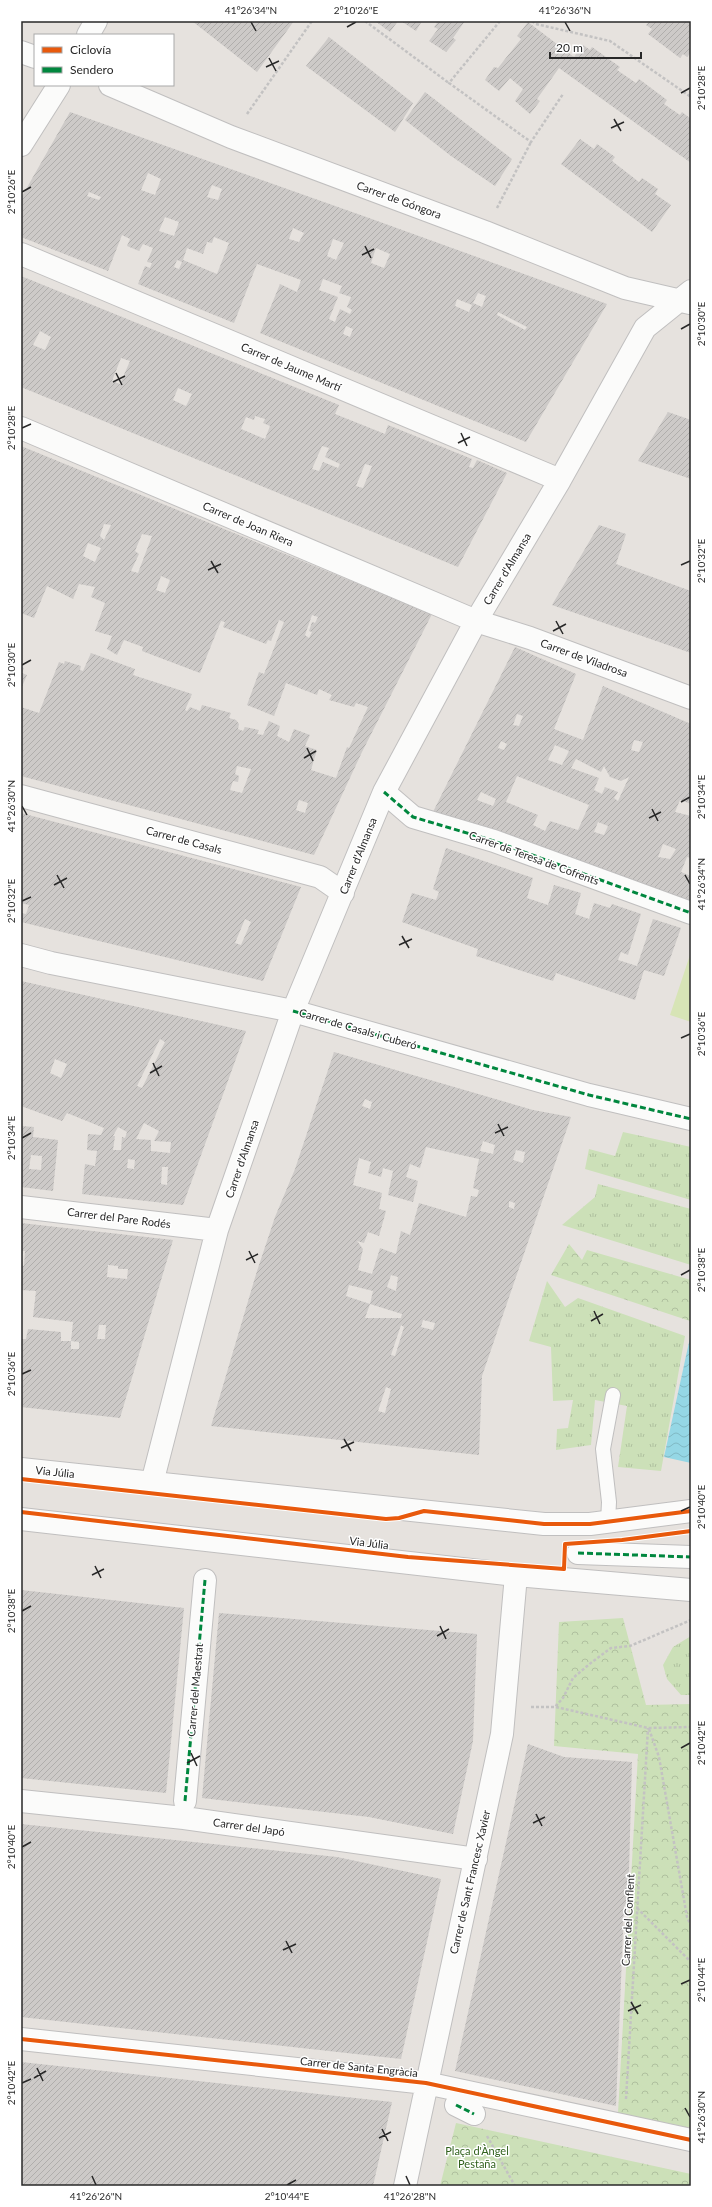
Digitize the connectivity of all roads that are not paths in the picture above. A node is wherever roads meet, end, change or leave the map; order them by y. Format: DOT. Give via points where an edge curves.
graph roads {
  1 [pos="96,21"];
  2 [pos="89,34"];
  3 [pos="21,52"];
  4 [pos="34,57"];
  5 [pos="58,86"];
  6 [pos="112,86"];
  7 [pos="21,145"];
  8 [pos="21,254"];
  9 [pos="688,298"];
  10 [pos="21,428"];
  11 [pos="560,480"];
  12 [pos="476,621"];
  13 [pos="691,698"];
  14 [pos="384,792"];
  15 [pos="21,796"];
  16 [pos="343,893"];
  17 [pos="691,913"];
  18 [pos="21,955"];
  19 [pos="293,1011"];
  20 [pos="691,1119"];
  21 [pos="21,1206"];
  22 [pos="217,1230"];
  23 [pos="613,1395"];
  24 [pos="21,1469"];
  25 [pos="152,1483"];
  26 [pos="691,1511"];
  27 [pos="21,1519"];
  28 [pos="608,1522"];
  29 [pos="578,1553"];
  30 [pos="691,1557"];
  31 [pos="516,1575"];
  32 [pos="205,1580"];
  33 [pos="691,1590"];
  34 [pos="21,1800"];
  35 [pos="185,1801"];
  36 [pos="476,1859"];
  37 [pos="21,2040"];
  38 [pos="426,2083"];
  39 [pos="691,2140"];
  40 [pos="405,2186"];
  1 -- 2 [label="street"];
  3 -- 4 [label="street"];
  5 -- 7 [label="street"];
  6 -- 9 [label="street, Carrer de Góngora" via="231,137 485,232 625,288"];
  8 -- 11 [label="street, Carrer de Jaume Martí"];
  9 -- 11 [label="street, Carrer d'Almansa" via="645,328"];
  10 -- 12 [label="street, Carrer de Joan Riera"];
  11 -- 12 [label="street, Carrer d'Almansa"];
  12 -- 13 [label="street, Carrer de Viladrosa" via="530,638"];
  12 -- 14 [label="street, Carrer d'Almansa"];
  14 -- 16 [label="street, Carrer d'Almansa"];
  14 -- 17 [label="street, Carrer de Teresa de Cofrents" via="413,817 494,841"];
  15 -- 16 [label="street, Carrer de Casals" via="320,877"];
  16 -- 19 [label="street, Carrer d'Almansa"];
  18 -- 19 [label="street, Carrer de Casals i Cuberó"];
  19 -- 20 [label="street, Carrer de Casals i Cuberó" via="589,1095"];
  19 -- 22 [label="street, Carrer d'Almansa"];
  21 -- 22 [label="street, Carrer del Pare Rodés"];
  22 -- 25 [label="street, Carrer d'Almansa"];
  23 -- 28 [label="lane" via="602,1449 609,1502"];
  24 -- 25 [label="street, Via Júlia"];
  25 -- 28 [label="street, Via Júlia" via="544,1524"];
  26 -- 28 [label="street, Via Júlia"];
  27 -- 31 [label="street, Via Júlia"];
  29 -- 30 [label="street"];
  31 -- 33 [label="street, Via Júlia"];
  31 -- 36 [label="street, Carrer de Sant Francesc Xavier" via="502,1734"];
  32 -- 35 [label="street, Carrer del Maestrat"];
  34 -- 36 [label="street, Carrer del Japó" via="198,1819"];
  36 -- 38 [label="street, Carrer de Sant Francesc Xavier"];
  37 -- 38 [label="street, Carrer de Santa Engràcia"];
  38 -- 39 [label="street, Carrer de Santa Engràcia"];
  38 -- 40 [label="street, Carrer de Sant Francesc Xavier"];
}
